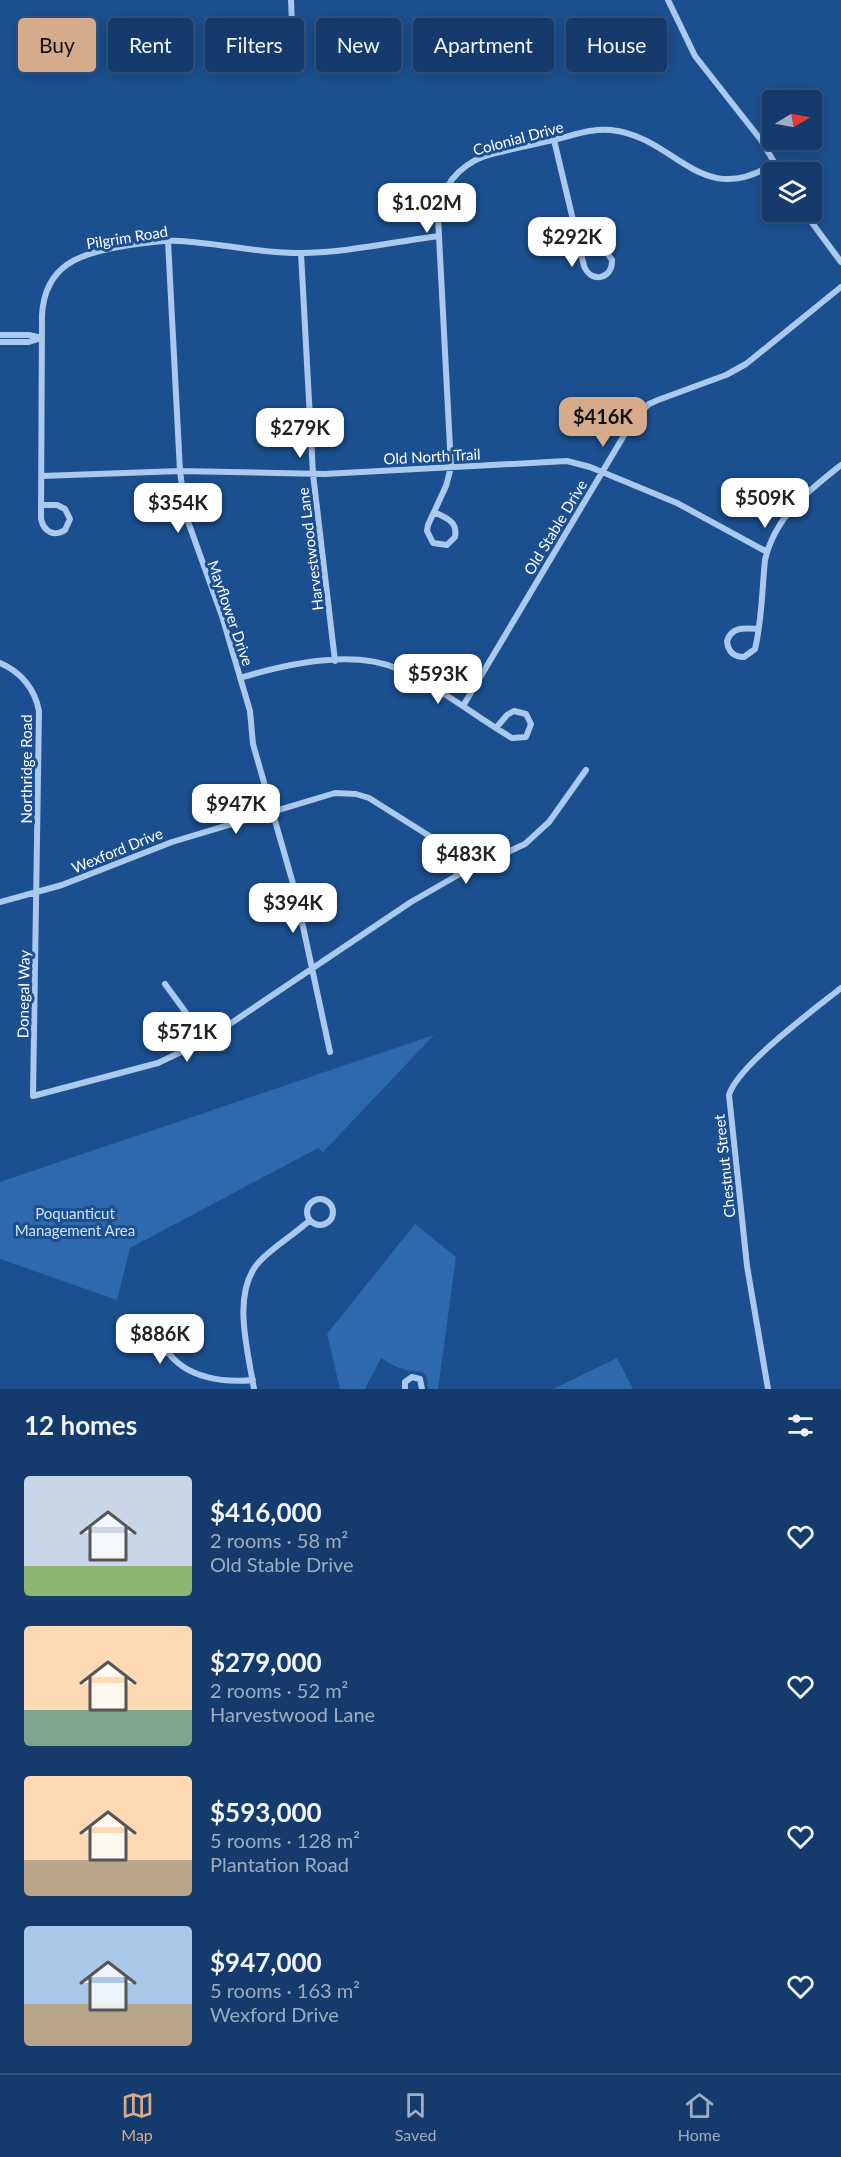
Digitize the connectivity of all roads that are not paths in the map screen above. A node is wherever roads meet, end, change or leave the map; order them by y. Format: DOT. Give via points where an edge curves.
graph roads {
  1 [pos="291,0"];
  2 [pos="668,0"];
  3 [pos="292,18"];
  4 [pos="554,140"];
  5 [pos="774,162"];
  6 [pos="762,171"];
  7 [pos="811,222"];
  8 [pos="439,236"];
  9 [pos="168,241"];
  10 [pos="580,251"];
  11 [pos="301,253"];
  12 [pos="841,262"];
  13 [pos="841,287"];
  14 [pos="0,334"];
  15 [pos="42,338"];
  16 [pos="0,342"];
  17 [pos="841,465"];
  18 [pos="451,467"];
  19 [pos="180,471"];
  20 [pos="602,472"];
  21 [pos="313,474"];
  22 [pos="42,476"];
  23 [pos="42,505"];
  24 [pos="434,512"];
  25 [pos="767,552"];
  26 [pos="758,629"];
  27 [pos="335,661"];
  28 [pos="0,663"];
  29 [pos="240,678"];
  30 [pos="463,706"];
  31 [pos="496,728"];
  32 [pos="586,770"];
  33 [pos="274,812"];
  34 [pos="458,875"];
  35 [pos="36,892"];
  36 [pos="0,902"];
  37 [pos="312,967"];
  38 [pos="165,984"];
  39 [pos="841,988"];
  40 [pos="206,1040"];
  41 [pos="330,1052"];
  42 [pos="310,1220"];
  43 [pos="168,1352"];
  44 [pos="253,1380"];
  45 [pos="254,1389"];
  46 [pos="405,1389"];
  47 [pos="422,1389"];
  48 [pos="768,1389"];
  1 -- 3 [label="street"];
  2 -- 5 [label="street" via="694,56 755,131"];
  4 -- 6 [label="street, Colonial Drive" via="599,130 619,131 704,174 727,180 752,177"];
  4 -- 8 [label="street, Colonial Drive" via="485,156 461,169 441,199"];
  4 -- 10 [label="street"];
  7 -- 12 [label="street"];
  8 -- 11 [label="street, Pilgrim Road"];
  8 -- 18 [label="street, Colonial Drive"];
  9 -- 11 [label="street, Pilgrim Road"];
  9 -- 15 [label="street, Pilgrim Road" via="93,252 68,264 55,277 45,298"];
  9 -- 19 [label="street, Mayflower Drive"];
  10 -- 10 [label="street" via="591,276 599,278 610,271 612,260 607,252"];
  11 -- 21 [label="street, Harvestwood Lane"];
  13 -- 20 [label="street, Old Stable Drive" via="735,370 649,404 630,424"];
  14 -- 15 [label="street"];
  15 -- 16 [label="street"];
  15 -- 22 [label="street, Pilgrim Road"];
  17 -- 25 [label="street" via="793,505"];
  18 -- 20 [label="street, Old North Trail" via="567,461"];
  18 -- 21 [label="street, Old North Trail"];
  18 -- 24 [label="street, Colonial Drive"];
  19 -- 21 [label="street, Old North Trail"];
  19 -- 22 [label="street, Old North Trail"];
  19 -- 29 [label="street, Mayflower Drive" via="189,528"];
  20 -- 25 [label="street, Old North Trail" via="687,507"];
  20 -- 30 [label="street, Old Stable Drive"];
  21 -- 27 [label="street, Harvestwood Lane"];
  22 -- 23 [label="street, Pilgrim Road"];
  23 -- 23 [label="street, Pilgrim Road" via="46,530 54,534 65,530 70,519 65,509"];
  24 -- 24 [label="street, Colonial Drive" via="428,536 435,545 447,545 455,537 455,526"];
  25 -- 26 [label="street"];
  26 -- 26 [label="street" via="752,654 741,658 733,654 728,644 732,633 740,628"];
  27 -- 29 [label="street" via="288,665"];
  27 -- 30 [label="street" via="389,665"];
  28 -- 35 [label="street, Northridge Road" via="27,683 39,711"];
  29 -- 33 [label="street, Mayflower Drive"];
  30 -- 31 [label="street"];
  31 -- 31 [label="street" via="520,739 530,732 531,724 526,714 514,711"];
  32 -- 34 [label="street" via="533,838 508,854"];
  33 -- 34 [label="street, Wexford Drive" via="335,793 362,795 431,837 444,850"];
  33 -- 35 [label="street, Wexford Drive" via="172,842"];
  33 -- 37 [label="street, Mayflower Drive"];
  34 -- 37 [label="street"];
  35 -- 36 [label="street, Wexford Drive"];
  35 -- 40 [label="street, Donegal Way" via="33,1096 158,1063"];
  37 -- 40 [label="street"];
  37 -- 41 [label="street, Mayflower Drive"];
  38 -- 40 [label="street"];
  39 -- 48 [label="street, Chestnut Street" via="771,1046 744,1072 729,1095 747,1266"];
  42 -- 42 [label="street" via="326,1224 332,1218 332,1205 325,1200 313,1201 308,1208"];
  42 -- 44 [label="street" via="258,1263 247,1282 243,1310"];
  43 -- 44 [label="street" via="181,1366 212,1378 225,1382"];
  44 -- 45 [label="street"];
  46 -- 47 [label="street" via="405,1382 412,1377 420,1379"];
}
